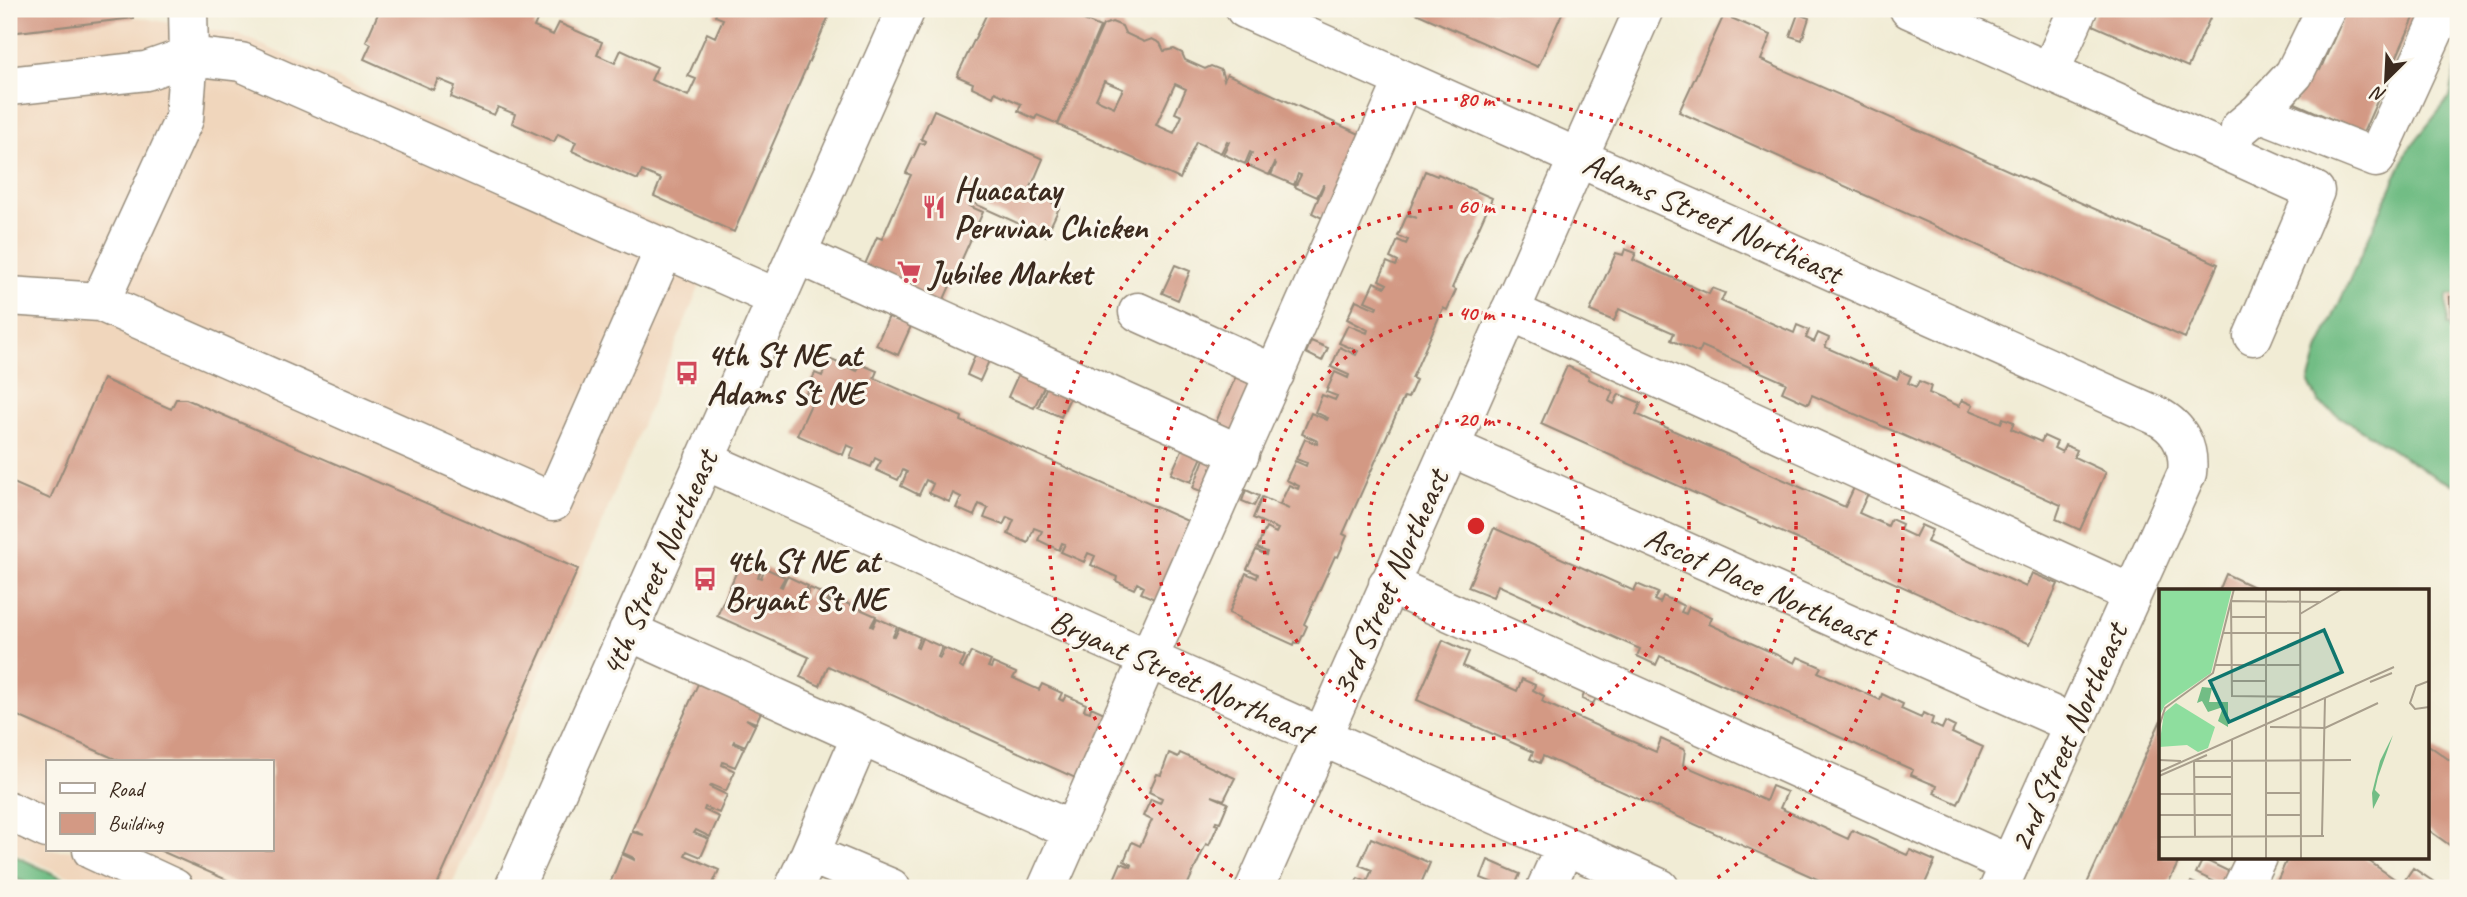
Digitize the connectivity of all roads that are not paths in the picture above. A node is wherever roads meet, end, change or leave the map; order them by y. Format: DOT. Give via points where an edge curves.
graph roads {
  1 [pos="188,9"];
  2 [pos="906,9"];
  3 [pos="1245,9"];
  4 [pos="1644,9"];
  5 [pos="1909,9"];
  6 [pos="2078,9"];
  7 [pos="2326,9"];
  8 [pos="2444,9"];
  9 [pos="189,56"];
  10 [pos="2050,72"];
  11 [pos="1404,80"];
  12 [pos="9,86"];
  13 [pos="2259,112"];
  14 [pos="2217,147"];
  15 [pos="1579,157"];
  16 [pos="665,248"];
  17 [pos="797,254"];
  18 [pos="9,296"];
  19 [pos="777,298"];
  20 [pos="100,302"];
  21 [pos="1510,311"];
  22 [pos="1138,312"];
  23 [pos="2253,336"];
  24 [pos="1275,374"];
  25 [pos="2178,431"];
  26 [pos="1450,447"];
  27 [pos="1240,454"];
  28 [pos="704,460"];
  29 [pos="1388,584"];
  30 [pos="2132,594"];
  31 [pos="628,631"];
  32 [pos="1149,660"];
  33 [pos="2073,724"];
  34 [pos="861,736"];
  35 [pos="1321,737"];
  36 [pos="9,811"];
  37 [pos="46,829"];
  38 [pos="1073,831"];
  39 [pos="1565,846"];
  40 [pos="96,852"];
  41 [pos="810,854"];
  42 [pos="2257,858"];
  43 [pos="2004,876"];
  44 [pos="174,888"];
  45 [pos="514,888"];
  46 [pos="794,888"];
  47 [pos="891,888"];
  48 [pos="1047,888"];
  49 [pos="1255,888"];
  50 [pos="1546,888"];
  51 [pos="1660,888"];
  52 [pos="2242,888"];
  1 -- 9 [label="street"];
  2 -- 17 [label="street, 4th Street Northeast"];
  3 -- 11 [label="street, Adams Street Northeast"];
  4 -- 15 [label="street, 3rd Street Northeast"];
  5 -- 10 [label="street"];
  6 -- 10 [label="street"];
  7 -- 13 [label="street" via="2294,74"];
  8 -- 13 [label="street" via="2376,158"];
  9 -- 12 [label="street" via="146,71"];
  9 -- 16 [label="street" via="241,62"];
  9 -- 20 [label="street" via="184,119"];
  10 -- 14 [label="street"];
  11 -- 15 [label="street, Adams Street Northeast"];
  11 -- 24 [label="street"];
  13 -- 14 [label="street"];
  14 -- 23 [label="street" via="2315,191"];
  15 -- 21 [label="street, 3rd Street Northeast"];
  15 -- 25 [label="street, Adams Street Northeast" via="2168,421"];
  16 -- 19 [label="street"];
  16 -- 20 [label="street" via="553,502"];
  17 -- 19 [label="street, 4th Street Northeast"];
  17 -- 27 [label="street"];
  18 -- 20 [label="street"];
  19 -- 28 [label="street, 4th Street Northeast"];
  21 -- 26 [label="street, 3rd Street Northeast"];
  21 -- 30 [label="street"];
  22 -- 24 [label="street"];
  24 -- 27 [label="street"];
  25 -- 30 [label="street, 2nd Street Northeast" via="2187,450 2187,473"];
  26 -- 29 [label="street, 3rd Street Northeast"];
  26 -- 33 [label="street, Ascot Place Northeast"];
  27 -- 32 [label="street"];
  28 -- 31 [label="street, 4th Street Northeast"];
  28 -- 32 [label="street, Bryant Street Northeast"];
  29 -- 35 [label="street, 3rd Street Northeast"];
  29 -- 43 [label="street"];
  30 -- 33 [label="street, 2nd Street Northeast"];
  31 -- 34 [label="street"];
  31 -- 45 [label="street, 4th Street Northeast"];
  32 -- 35 [label="street, Bryant Street Northeast"];
  32 -- 38 [label="street"];
  33 -- 43 [label="street, 2nd Street Northeast"];
  34 -- 38 [label="street"];
  34 -- 41 [label="street"];
  35 -- 39 [label="street, Bryant Street Northeast"];
  35 -- 49 [label="street, 3rd Street Northeast"];
  36 -- 37 [label="street"];
  38 -- 48 [label="street"];
  39 -- 50 [label="street"];
  39 -- 51 [label="street, Bryant Street Northeast"];
  40 -- 44 [label="street"];
  41 -- 46 [label="street"];
  41 -- 47 [label="street"];
  42 -- 52 [label="street"];
}
